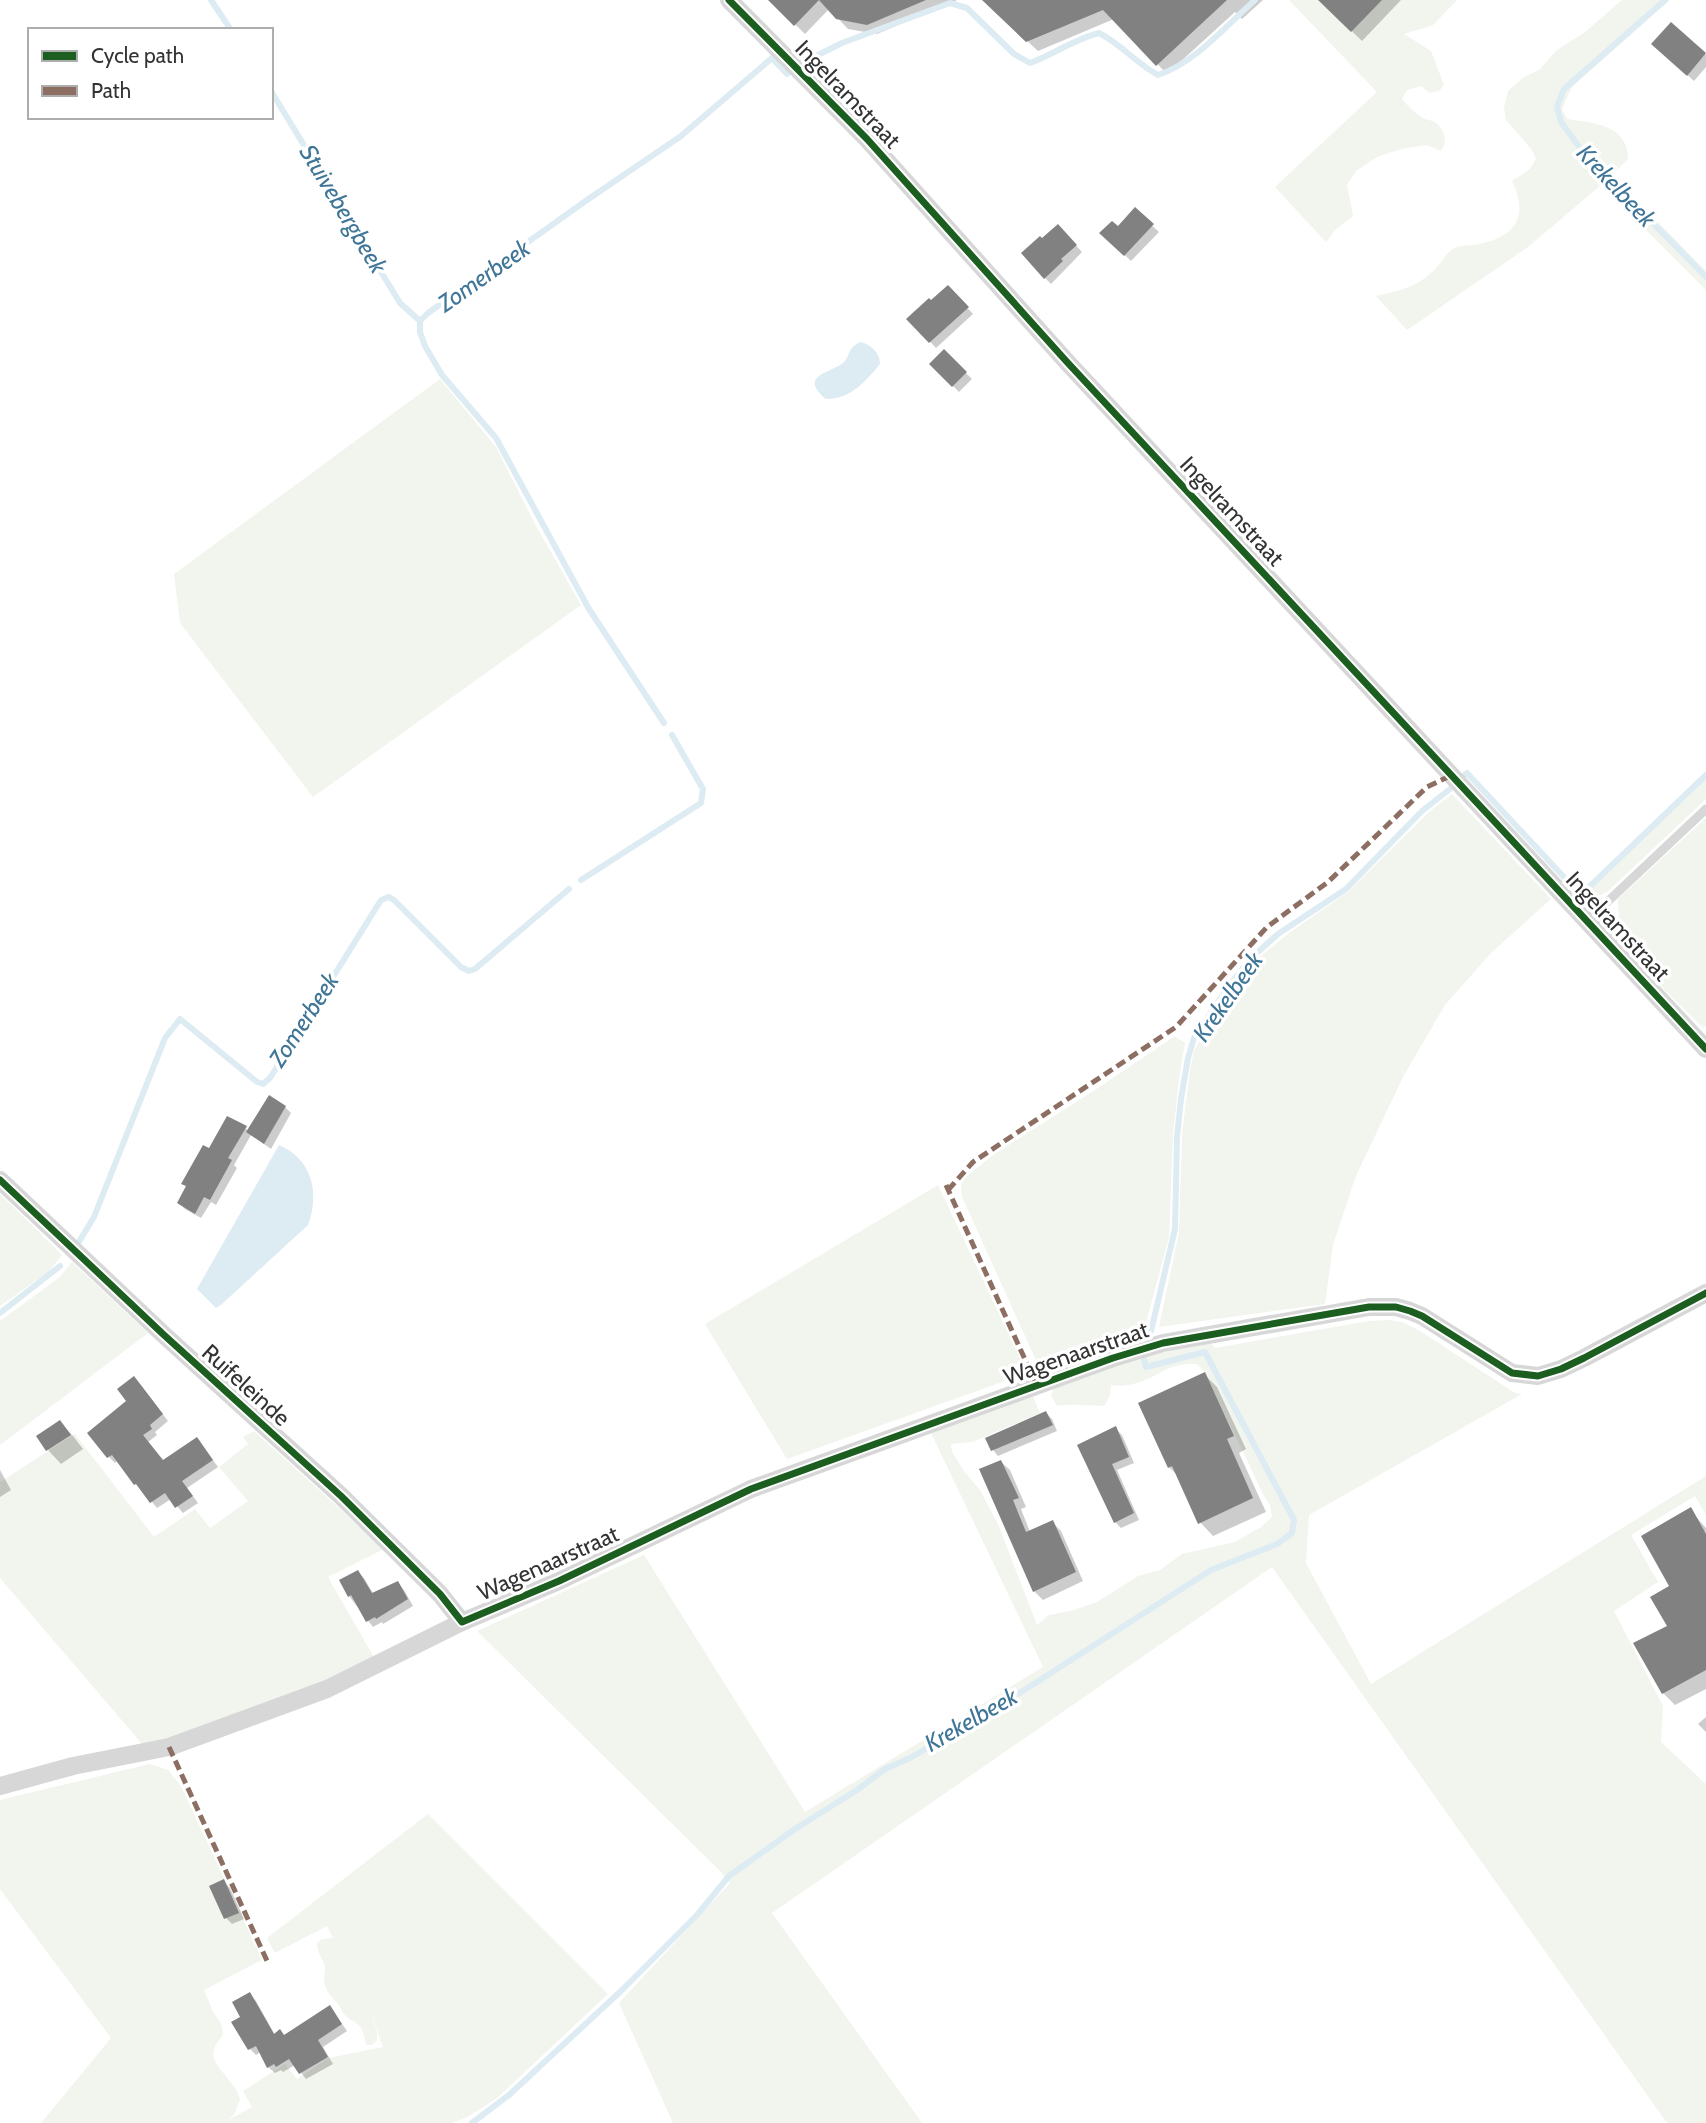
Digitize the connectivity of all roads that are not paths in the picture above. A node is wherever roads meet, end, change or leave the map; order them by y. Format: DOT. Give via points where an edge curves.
graph roads {
  1 [pos="729,0"];
  2 [pos="1706,809"];
  3 [pos="1587,921"];
  4 [pos="1706,1049"];
  5 [pos="0,1180"];
  6 [pos="1706,1293"];
  7 [pos="462,1622"];
  8 [pos="0,1786"];
  1 -- 3 [label="street, Ingelramstraat" via="867,139 1067,362"];
  2 -- 3 [label="lane"];
  3 -- 4 [label="street, Ingelramstraat"];
  5 -- 7 [label="street, Ruifeleinde" via="341,1496 440,1594"];
  6 -- 7 [label="street, Wagenaarstraat" via="1584,1359 1538,1376 1512,1373 1422,1316 1396,1307 1369,1307 1163,1343 751,1489"];
  7 -- 8 [label="street, Wagenaarstraat" via="327,1689 169,1747"];
}
